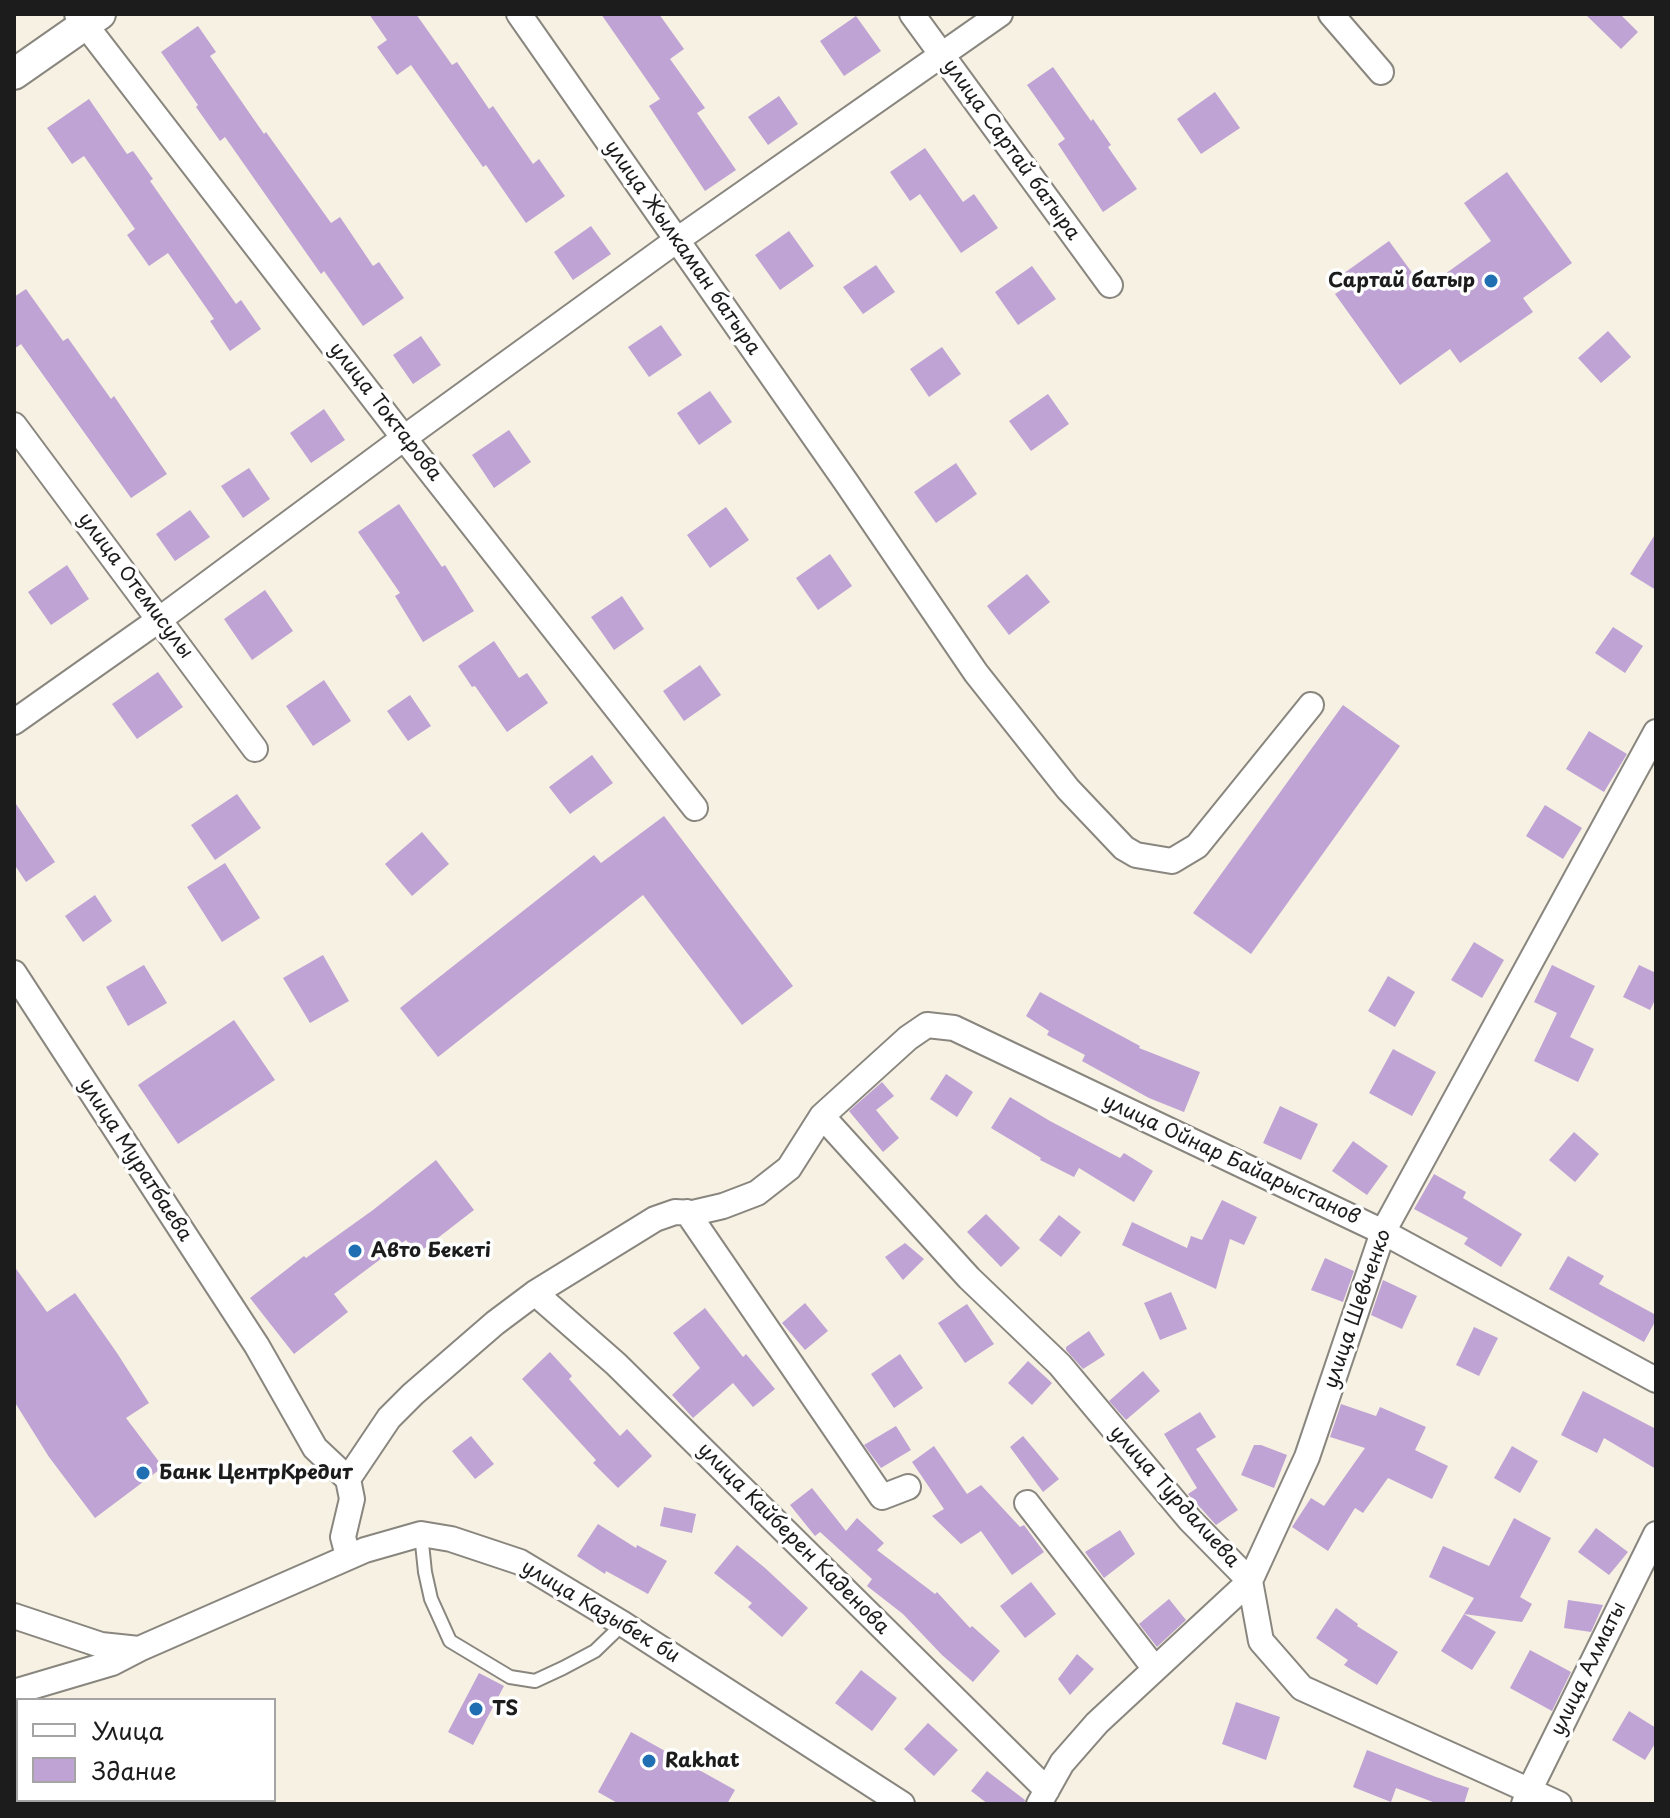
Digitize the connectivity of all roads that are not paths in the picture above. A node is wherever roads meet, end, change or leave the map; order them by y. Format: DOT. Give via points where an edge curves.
graph roads {
  1 [pos="519,14"];
  2 [pos="912,14"];
  3 [pos="1000,14"];
  4 [pos="1331,14"];
  5 [pos="87,17"];
  6 [pos="941,54"];
  7 [pos="1381,72"];
  8 [pos="14,74"];
  9 [pos="677,240"];
  10 [pos="1110,285"];
  11 [pos="14,425"];
  12 [pos="404,438"];
  13 [pos="160,619"];
  14 [pos="1311,705"];
  15 [pos="14,722"];
  16 [pos="1656,732"];
  17 [pos="255,749"];
  18 [pos="695,808"];
  19 [pos="14,973"];
  20 [pos="822,1116"];
  21 [pos="687,1212"];
  22 [pos="1383,1232"];
  23 [pos="535,1293"];
  24 [pos="1656,1380"];
  25 [pos="348,1479"];
  26 [pos="908,1487"];
  27 [pos="1027,1503"];
  28 [pos="421,1534"];
  29 [pos="1656,1534"];
  30 [pos="348,1556"];
  31 [pos="1250,1581"];
  32 [pos="14,1616"];
  33 [pos="623,1624"];
  34 [pos="139,1649"];
  35 [pos="1155,1669"];
  36 [pos="14,1692"];
  37 [pos="1043,1797"];
  38 [pos="1526,1797"];
  39 [pos="902,1804"];
  40 [pos="1559,1804"];
  1 -- 9 [label="street, улица Жылкаман батыра"];
  2 -- 6 [label="street, улица Сартай батыра"];
  3 -- 6 [label="street"];
  4 -- 7 [label="street"];
  5 -- 8 [label="street"];
  5 -- 12 [label="street, улица Токтарова"];
  6 -- 9 [label="street"];
  6 -- 10 [label="street, улица Сартай батыра"];
  9 -- 12 [label="street"];
  9 -- 14 [label="street, улица Жылкаман батыра" via="976,673 1068,789 1124,848 1172,861 1197,846"];
  11 -- 13 [label="street, улица Отемисулы"];
  12 -- 13 [label="street"];
  12 -- 18 [label="street, улица Токтарова"];
  13 -- 15 [label="street"];
  13 -- 17 [label="street, улица Отемисулы"];
  16 -- 22 [label="street, улица Шевченко"];
  19 -- 25 [label="street, улица Муратбаева" via="257,1346 315,1448"];
  20 -- 21 [label="street" via="789,1168 757,1193"];
  20 -- 22 [label="street, улица Ойнар Байарыстанов" via="927,1025 954,1028"];
  20 -- 31 [label="street, улица Турдалиева" via="969,1278 1060,1365 1190,1520"];
  21 -- 23 [label="street" via="655,1219"];
  21 -- 26 [label="street" via="882,1497"];
  22 -- 24 [label="street, улица Ойнар Байарыстанов"];
  22 -- 31 [label="street, улица Шевченко" via="1307,1457"];
  23 -- 25 [label="street" via="413,1394 389,1418"];
  23 -- 37 [label="street, улица Кайберен Каденова" via="616,1364"];
  25 -- 30 [label="street" via="352,1499 343,1537"];
  27 -- 35 [label="street"];
  28 -- 30 [label="street, улица Казыбек би"];
  28 -- 33 [label="street, улица Казыбек би" via="520,1562"];
  28 -- 33 [label="lane" via="431,1599 450,1641 510,1677 535,1681 563,1668 595,1651"];
  29 -- 38 [label="street, улица Алматы"];
  30 -- 34 [label="street, улица Казыбек би"];
  31 -- 35 [label="street, улица Шевченко"];
  31 -- 38 [label="street, улица Турдалиева" via="1261,1641 1302,1688"];
  32 -- 34 [label="street" via="101,1645"];
  33 -- 39 [label="street, улица Казыбек би"];
  34 -- 36 [label="street, улица Казыбек би" via="112,1663"];
  35 -- 37 [label="street, улица Шевченко" via="1062,1763"];
  38 -- 40 [label="street, улица Турдалиева"];
}
